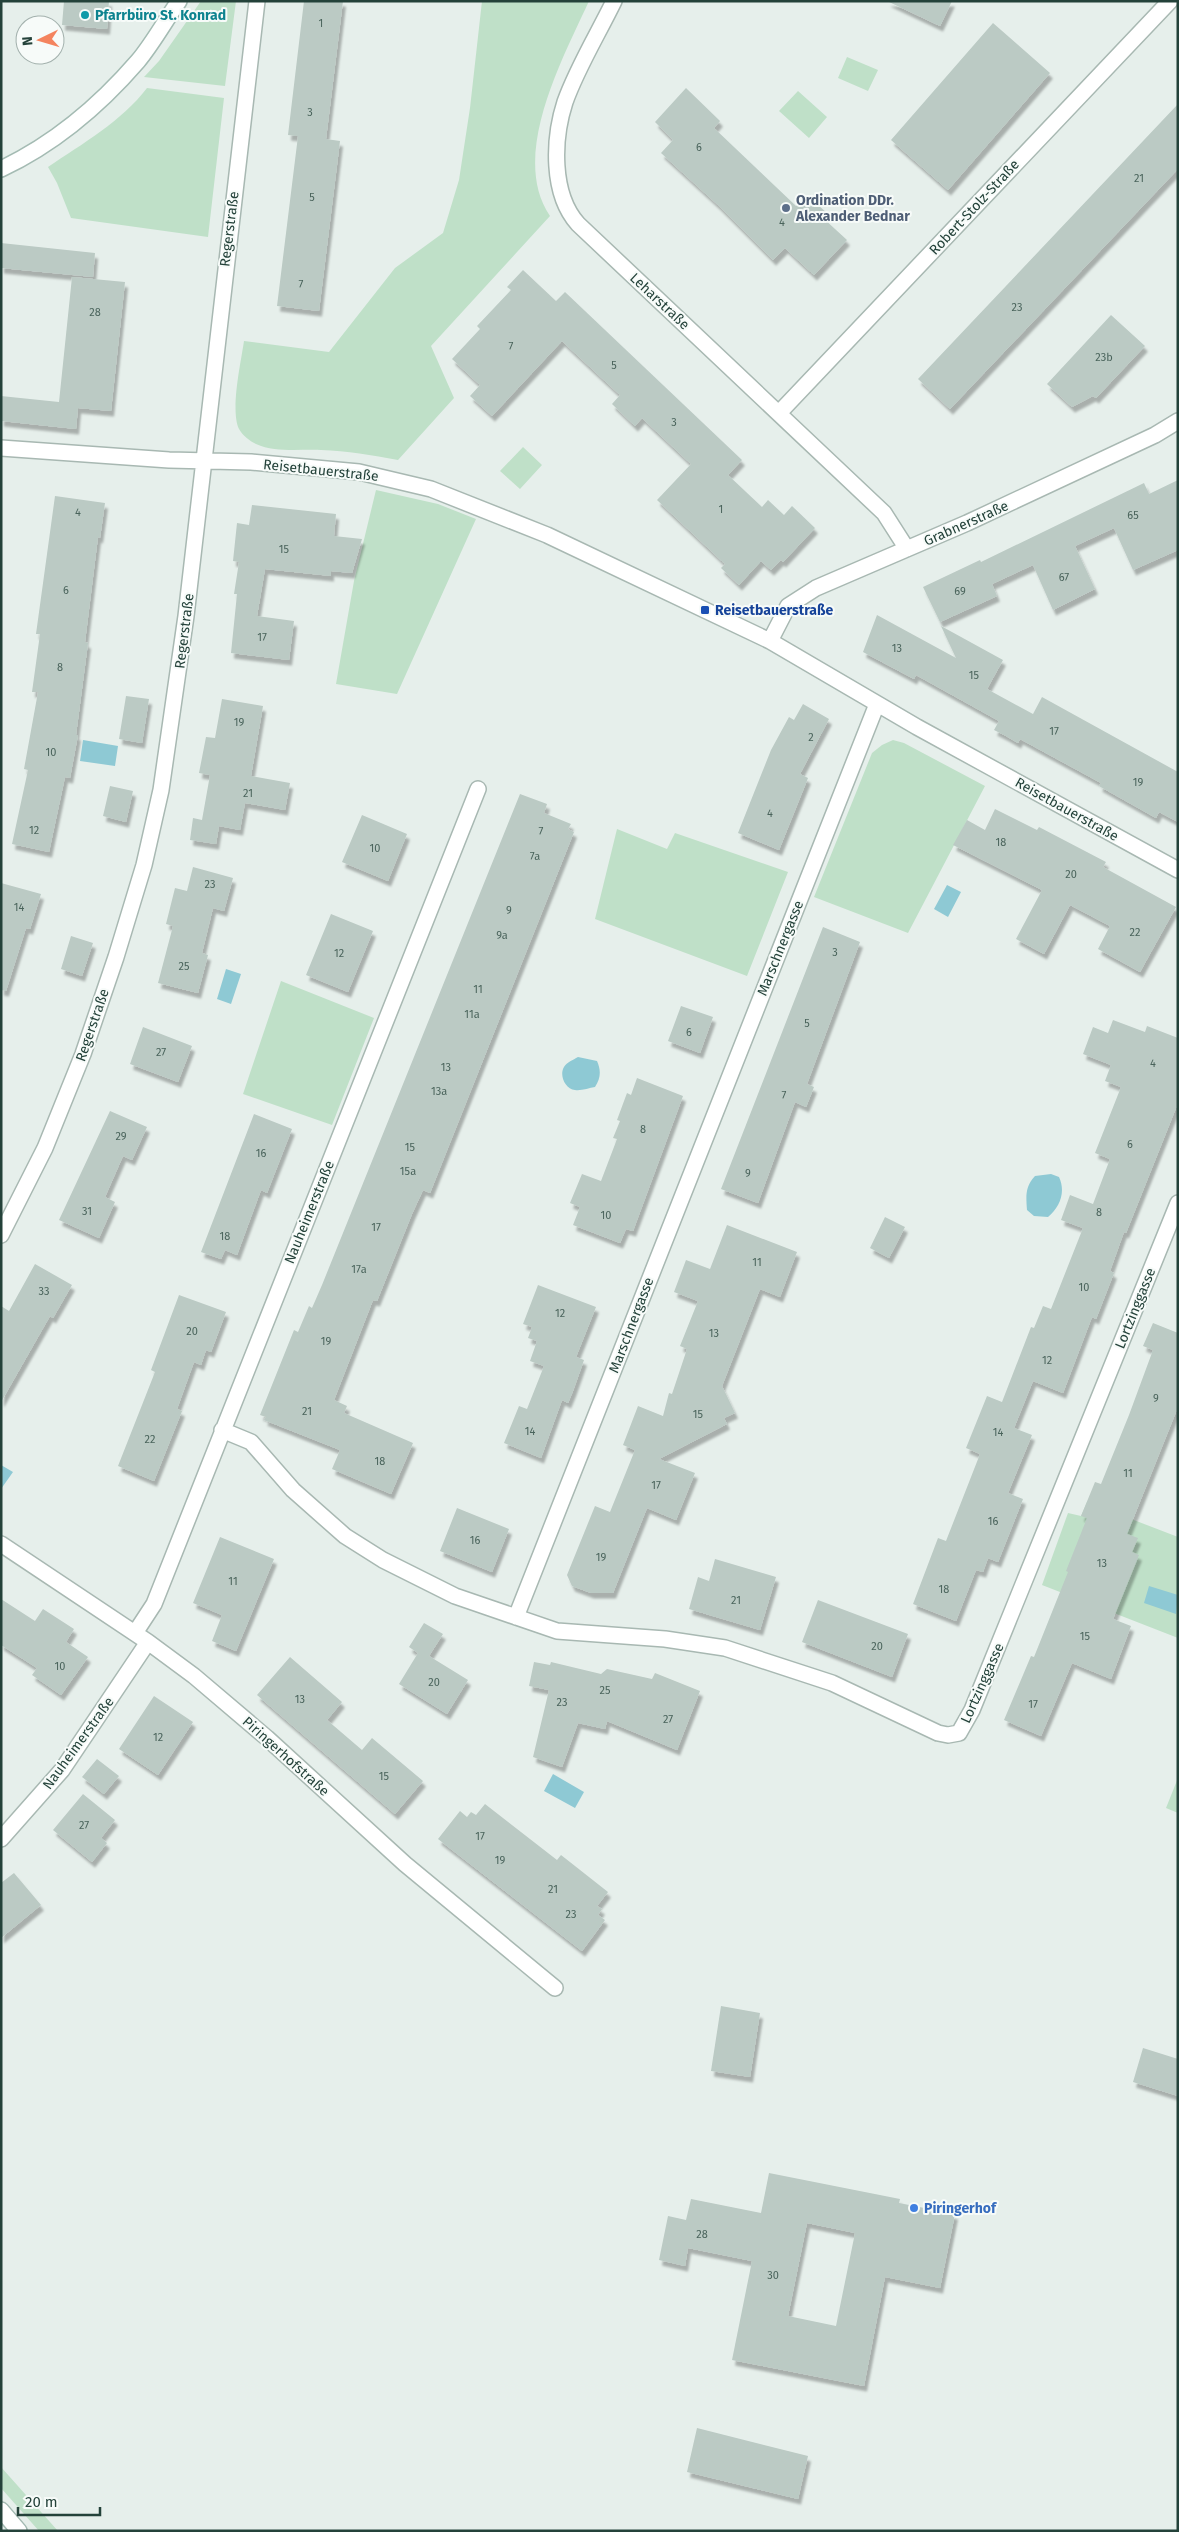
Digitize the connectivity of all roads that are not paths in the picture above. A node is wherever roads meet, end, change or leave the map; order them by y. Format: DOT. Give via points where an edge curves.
graph roads {
  1 [pos="179,1"];
  2 [pos="257,1"];
  3 [pos="614,1"];
  4 [pos="1170,1"];
  5 [pos="1,170"];
  6 [pos="779,413"];
  7 [pos="1178,422"];
  8 [pos="1,448"];
  9 [pos="203,461"];
  10 [pos="907,549"];
  11 [pos="770,641"];
  12 [pos="877,704"];
  13 [pos="478,789"];
  14 [pos="1178,870"];
  15 [pos="1178,1203"];
  16 [pos="1,1235"];
  17 [pos="222,1430"];
  18 [pos="1,1544"];
  19 [pos="516,1617"];
  20 [pos="141,1637"];
  21 [pos="1,1839"];
  22 [pos="555,1988"];
  23 [pos="1,2510"];
  24 [pos="19,2531"];
  1 -- 5 [label="street" via="139,60 79,120 45,145"];
  2 -- 9 [label="street, Regerstraße"];
  3 -- 6 [label="street, Leharstraße" via="572,86 562,118 558,175 568,209 578,224"];
  4 -- 6 [label="street, Robert-Stolz-Straße"];
  6 -- 10 [label="street, Leharstraße" via="884,513"];
  7 -- 10 [label="street, Grabnerstraße"];
  8 -- 9 [label="street, Reisetbauerstraße"];
  9 -- 11 [label="street, Reisetbauerstraße" via="359,472 431,489 547,535"];
  9 -- 16 [label="street, Regerstraße" via="173,717 144,865 81,1060 45,1148"];
  10 -- 11 [label="street, Grabnerstraße" via="816,588 788,606"];
  11 -- 12 [label="street, Reisetbauerstraße"];
  12 -- 14 [label="street, Reisetbauerstraße"];
  12 -- 19 [label="street, Marschnergasse"];
  13 -- 17 [label="street, Nauheimerstraße"];
  15 -- 19 [label="street, Lortzinggasse" via="972,1710 959,1733 938,1733 832,1683 725,1648 665,1638 575,1634"];
  17 -- 19 [label="street" via="251,1442 322,1517 383,1560 455,1596"];
  17 -- 20 [label="street, Nauheimerstraße"];
  18 -- 20 [label="street, Piringerhofstraße"];
  20 -- 21 [label="street, Nauheimerstraße" via="62,1770"];
  20 -- 22 [label="street, Piringerhofstraße" via="194,1676 405,1864"];
  23 -- 24 [label="street"];
}
